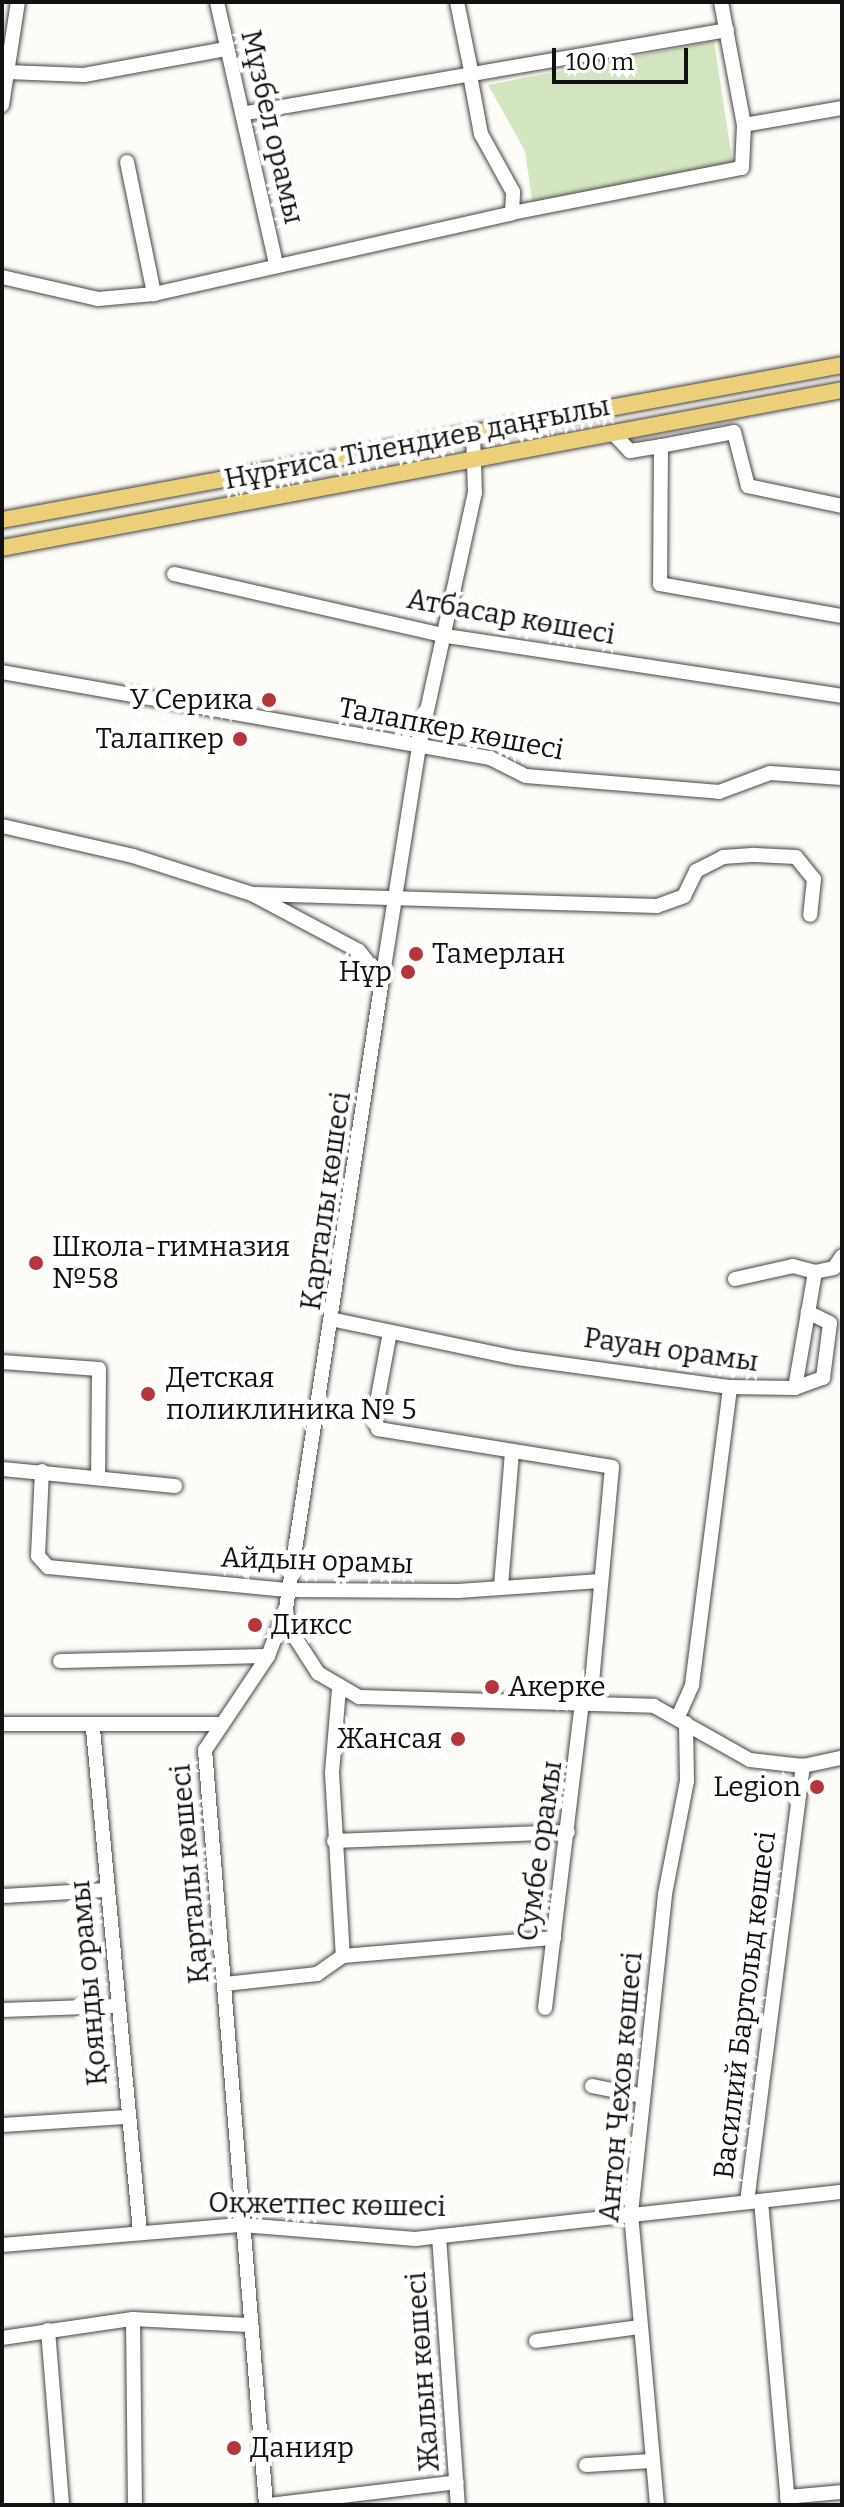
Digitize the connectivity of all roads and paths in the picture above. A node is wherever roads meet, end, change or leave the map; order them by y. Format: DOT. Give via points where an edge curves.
graph roads {
  1 [pos="18,2"];
  2 [pos="217,2"];
  3 [pos="457,2"];
  4 [pos="721,2"];
  5 [pos="727,30"];
  6 [pos="226,49"];
  7 [pos="7,72"];
  8 [pos="470,73"];
  9 [pos="2,105"];
  10 [pos="842,108"];
  11 [pos="247,113"];
  12 [pos="744,125"];
  13 [pos="127,162"];
  14 [pos="512,213"];
  15 [pos="276,264"];
  16 [pos="2,277"];
  17 [pos="154,294"];
  18 [pos="842,365"];
  19 [pos="842,390"];
  20 [pos="613,433"];
  21 [pos="473,434"];
  22 [pos="661,446"];
  23 [pos="475,459"];
  24 [pos="842,506"];
  25 [pos="2,520"];
  26 [pos="2,548"];
  27 [pos="174,574"];
  28 [pos="842,616"];
  29 [pos="446,636"];
  30 [pos="2,672"];
  31 [pos="842,696"];
  32 [pos="419,747"];
  33 [pos="842,778"];
  34 [pos="2,826"];
  35 [pos="252,894"];
  36 [pos="391,903"];
  37 [pos="810,915"];
  38 [pos="382,980"];
  39 [pos="842,1256"];
  40 [pos="815,1272"];
  41 [pos="735,1279"];
  42 [pos="807,1312"];
  43 [pos="335,1320"];
  44 [pos="390,1332"];
  45 [pos="2,1362"];
  46 [pos="730,1387"];
  47 [pos="795,1388"];
  48 [pos="512,1453"];
  49 [pos="2,1469"];
  50 [pos="42,1471"];
  51 [pos="98,1476"];
  52 [pos="175,1486"];
  53 [pos="600,1581"];
  54 [pos="501,1586"];
  55 [pos="287,1590"];
  56 [pos="286,1609"];
  57 [pos="268,1656"];
  58 [pos="60,1661"];
  59 [pos="339,1689"];
  60 [pos="586,1702"];
  61 [pos="682,1720"];
  62 [pos="2,1724"];
  63 [pos="218,1724"];
  64 [pos="93,1729"];
  65 [pos="842,1758"];
  66 [pos="803,1766"];
  67 [pos="568,1832"];
  68 [pos="334,1841"];
  69 [pos="107,1890"];
  70 [pos="2,1896"];
  71 [pos="554,1938"];
  72 [pos="343,1956"];
  73 [pos="225,1984"];
  74 [pos="116,2006"];
  75 [pos="545,2008"];
  76 [pos="2,2010"];
  77 [pos="592,2086"];
  78 [pos="642,2096"];
  79 [pos="126,2117"];
  80 [pos="2,2125"];
  81 [pos="842,2192"];
  82 [pos="754,2202"];
  83 [pos="631,2213"];
  84 [pos="242,2225"];
  85 [pos="140,2232"];
  86 [pos="439,2236"];
  87 [pos="2,2245"];
  88 [pos="133,2319"];
  89 [pos="248,2325"];
  90 [pos="640,2327"];
  91 [pos="48,2330"];
  92 [pos="2,2338"];
  93 [pos="536,2341"];
  94 [pos="652,2461"];
  95 [pos="586,2465"];
  96 [pos="457,2482"];
  97 [pos="842,2492"];
  98 [pos="788,2501"];
  99 [pos="62,2505"];
  100 [pos="135,2505"];
  101 [pos="267,2505"];
  102 [pos="458,2505"];
  103 [pos="657,2505"];
  1 -- 7 [label="street"];
  2 -- 6 [label="street, Мұзбел орамы"];
  3 -- 8 [label="street"];
  4 -- 5 [label="street"];
  5 -- 8 [label="street"];
  5 -- 12 [label="street"];
  6 -- 7 [label="street" via="84,75"];
  6 -- 11 [label="street, Мұзбел орамы"];
  7 -- 9 [label="street"];
  8 -- 11 [label="street"];
  8 -- 14 [label="street" via="481,134 513,192"];
  10 -- 12 [label="street"];
  11 -- 15 [label="street, Мұзбел орамы"];
  12 -- 14 [label="street" via="746,159 738,170"];
  13 -- 17 [label="street"];
  14 -- 15 [label="street"];
  15 -- 17 [label="street"];
  16 -- 17 [label="street" via="98,299"];
  18 -- 21 [label="main road, Нұрғиса Тілендиев даңғылы"];
  19 -- 20 [label="main road, Нұрғиса Тілендиев даңғылы"];
  20 -- 22 [label="street" via="630,451"];
  20 -- 23 [label="main road, Нұрғиса Тілендиев даңғылы"];
  21 -- 23 [label="street, Қарталы көшесі"];
  21 -- 25 [label="main road, Нұрғиса Тілендиев даңғылы"];
  22 -- 24 [label="street" via="734,432 748,486"];
  22 -- 28 [label="street" via="660,584"];
  23 -- 26 [label="main road, Нұрғиса Тілендиев даңғылы"];
  23 -- 29 [label="street, Қарталы көшесі" via="475,493"];
  27 -- 29 [label="street, Атбасар көшесі"];
  29 -- 31 [label="street, Атбасар көшесі"];
  29 -- 32 [label="street, Қарталы көшесі"];
  30 -- 32 [label="street, Талапкер көшесі"];
  32 -- 33 [label="street, Талапкер көшесі" via="490,758 526,776 719,792 770,773"];
  32 -- 36 [label="street, Қарталы көшесі"];
  34 -- 35 [label="street" via="133,856"];
  35 -- 36 [label="street"];
  35 -- 38 [label="street" via="359,951"];
  36 -- 37 [label="street" via="657,906 684,896 696,871 723,857 755,855 796,857 814,879"];
  36 -- 38 [label="street, Қарталы көшесі"];
  38 -- 43 [label="street, Қарталы көшесі"];
  39 -- 40 [label="street" via="834,1268"];
  40 -- 41 [label="street" via="793,1266"];
  40 -- 42 [label="street, Рауан орамы"];
  42 -- 47 [label="street, Рауан орамы"];
  42 -- 47 [label="street" via="830,1323 823,1378"];
  43 -- 44 [label="street, Рауан орамы"];
  43 -- 55 [label="street, Қарталы көшесі"];
  44 -- 46 [label="street, Рауан орамы"];
  44 -- 48 [label="street" via="375,1427"];
  45 -- 51 [label="street" via="99,1369"];
  46 -- 47 [label="street, Рауан орамы"];
  46 -- 61 [label="street, Антон Чехов көшесі" via="692,1685"];
  48 -- 53 [label="street, Сумбе орамы" via="612,1467"];
  48 -- 54 [label="street"];
  49 -- 50 [label="street"];
  50 -- 51 [label="street"];
  50 -- 55 [label="street, Айдын орамы" via="38,1556 48,1567"];
  51 -- 52 [label="street"];
  53 -- 54 [label="street, Айдын орамы"];
  53 -- 60 [label="street, Сумбе орамы"];
  54 -- 55 [label="street, Айдын орамы"];
  55 -- 56 [label="street, Қарталы көшесі"];
  56 -- 57 [label="street, Қарталы көшесі"];
  56 -- 59 [label="street" via="300,1646"];
  57 -- 58 [label="street"];
  57 -- 63 [label="street, Қарталы көшесі"];
  59 -- 60 [label="street" via="377,1701"];
  59 -- 68 [label="street"];
  60 -- 61 [label="street" via="654,1706"];
  60 -- 67 [label="street, Сумбе орамы"];
  61 -- 66 [label="street" via="750,1760"];
  61 -- 78 [label="street, Антон Чехов көшесі" via="687,1781 665,1894"];
  62 -- 64 [label="street"];
  63 -- 64 [label="street"];
  63 -- 73 [label="street, Қарталы көшесі" via="205,1750"];
  64 -- 69 [label="street, Қоянды орамы"];
  65 -- 66 [label="street"];
  66 -- 82 [label="street, Василий Бартольд көшесі"];
  67 -- 68 [label="street"];
  67 -- 71 [label="street, Сумбе орамы"];
  68 -- 72 [label="street"];
  69 -- 70 [label="street"];
  69 -- 74 [label="street, Қоянды орамы"];
  71 -- 72 [label="street"];
  71 -- 75 [label="street, Сумбе орамы"];
  72 -- 73 [label="street" via="317,1974"];
  73 -- 84 [label="street, Қарталы көшесі"];
  74 -- 76 [label="street"];
  74 -- 79 [label="street, Қоянды орамы"];
  77 -- 78 [label="street"];
  78 -- 83 [label="street, Антон Чехов көшесі"];
  79 -- 80 [label="street"];
  79 -- 85 [label="street, Қоянды орамы"];
  81 -- 82 [label="street, Оқжетпес көшесі"];
  82 -- 83 [label="street, Оқжетпес көшесі"];
  82 -- 98 [label="street, Василий Бартольд көшесі"];
  83 -- 86 [label="street, Оқжетпес көшесі"];
  83 -- 90 [label="street, Антон Чехов көшесі"];
  84 -- 85 [label="street, Оқжетпес көшесі"];
  84 -- 86 [label="street, Оқжетпес көшесі"];
  84 -- 89 [label="street, Қарталы көшесі"];
  85 -- 87 [label="street, Оқжетпес көшесі"];
  86 -- 96 [label="street, Жалын көшесі"];
  88 -- 89 [label="street"];
  88 -- 91 [label="street"];
  88 -- 100 [label="street"];
  89 -- 101 [label="street, Қарталы көшесі"];
  90 -- 93 [label="street"];
  90 -- 94 [label="street, Антон Чехов көшесі"];
  91 -- 92 [label="street"];
  91 -- 99 [label="street"];
  94 -- 95 [label="street"];
  94 -- 103 [label="street, Антон Чехов көшесі"];
  96 -- 101 [label="street"];
  96 -- 102 [label="street, Жалын көшесі"];
  97 -- 98 [label="street, Василий Бартольд көшесі"];
}
